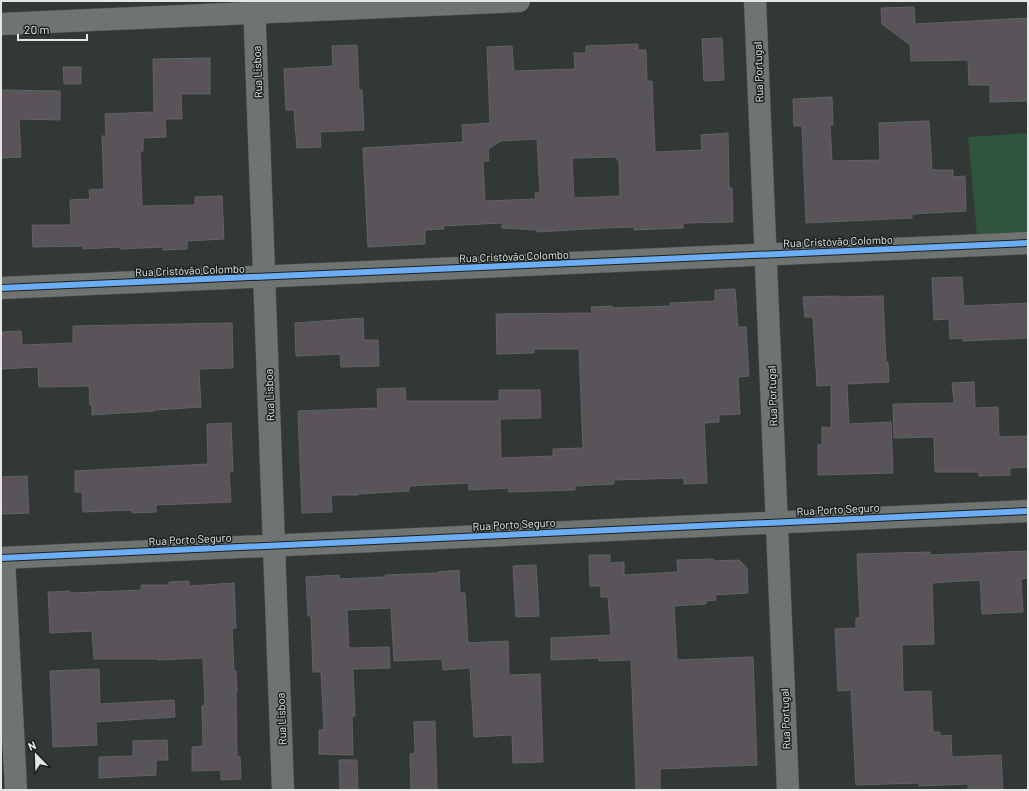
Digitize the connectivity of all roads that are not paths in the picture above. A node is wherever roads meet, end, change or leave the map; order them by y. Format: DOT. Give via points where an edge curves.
graph roads {
  1 [pos="519,1"];
  2 [pos="755,1"];
  3 [pos="254,7"];
  4 [pos="1,24"];
  5 [pos="1028,243"];
  6 [pos="766,255"];
  7 [pos="264,276"];
  8 [pos="1,288"];
  9 [pos="1028,511"];
  10 [pos="777,522"];
  11 [pos="274,545"];
  12 [pos="3,558"];
  13 [pos="16,790"];
  14 [pos="283,790"];
  15 [pos="788,790"];
  1 -- 3 [label="street"];
  2 -- 6 [label="street, Rua Portugal"];
  3 -- 4 [label="street"];
  3 -- 7 [label="street, Rua Lisboa"];
  5 -- 6 [label="street, Rua Cristóvão Colombo"];
  6 -- 7 [label="street, Rua Cristóvão Colombo"];
  6 -- 10 [label="street, Rua Portugal"];
  7 -- 8 [label="street, Rua Cristóvão Colombo"];
  7 -- 11 [label="street, Rua Lisboa"];
  9 -- 10 [label="street, Rua Porto Seguro"];
  10 -- 11 [label="street, Rua Porto Seguro"];
  10 -- 15 [label="street, Rua Portugal"];
  11 -- 12 [label="street, Rua Porto Seguro"];
  11 -- 14 [label="street, Rua Lisboa"];
  12 -- 13 [label="street"];
}
